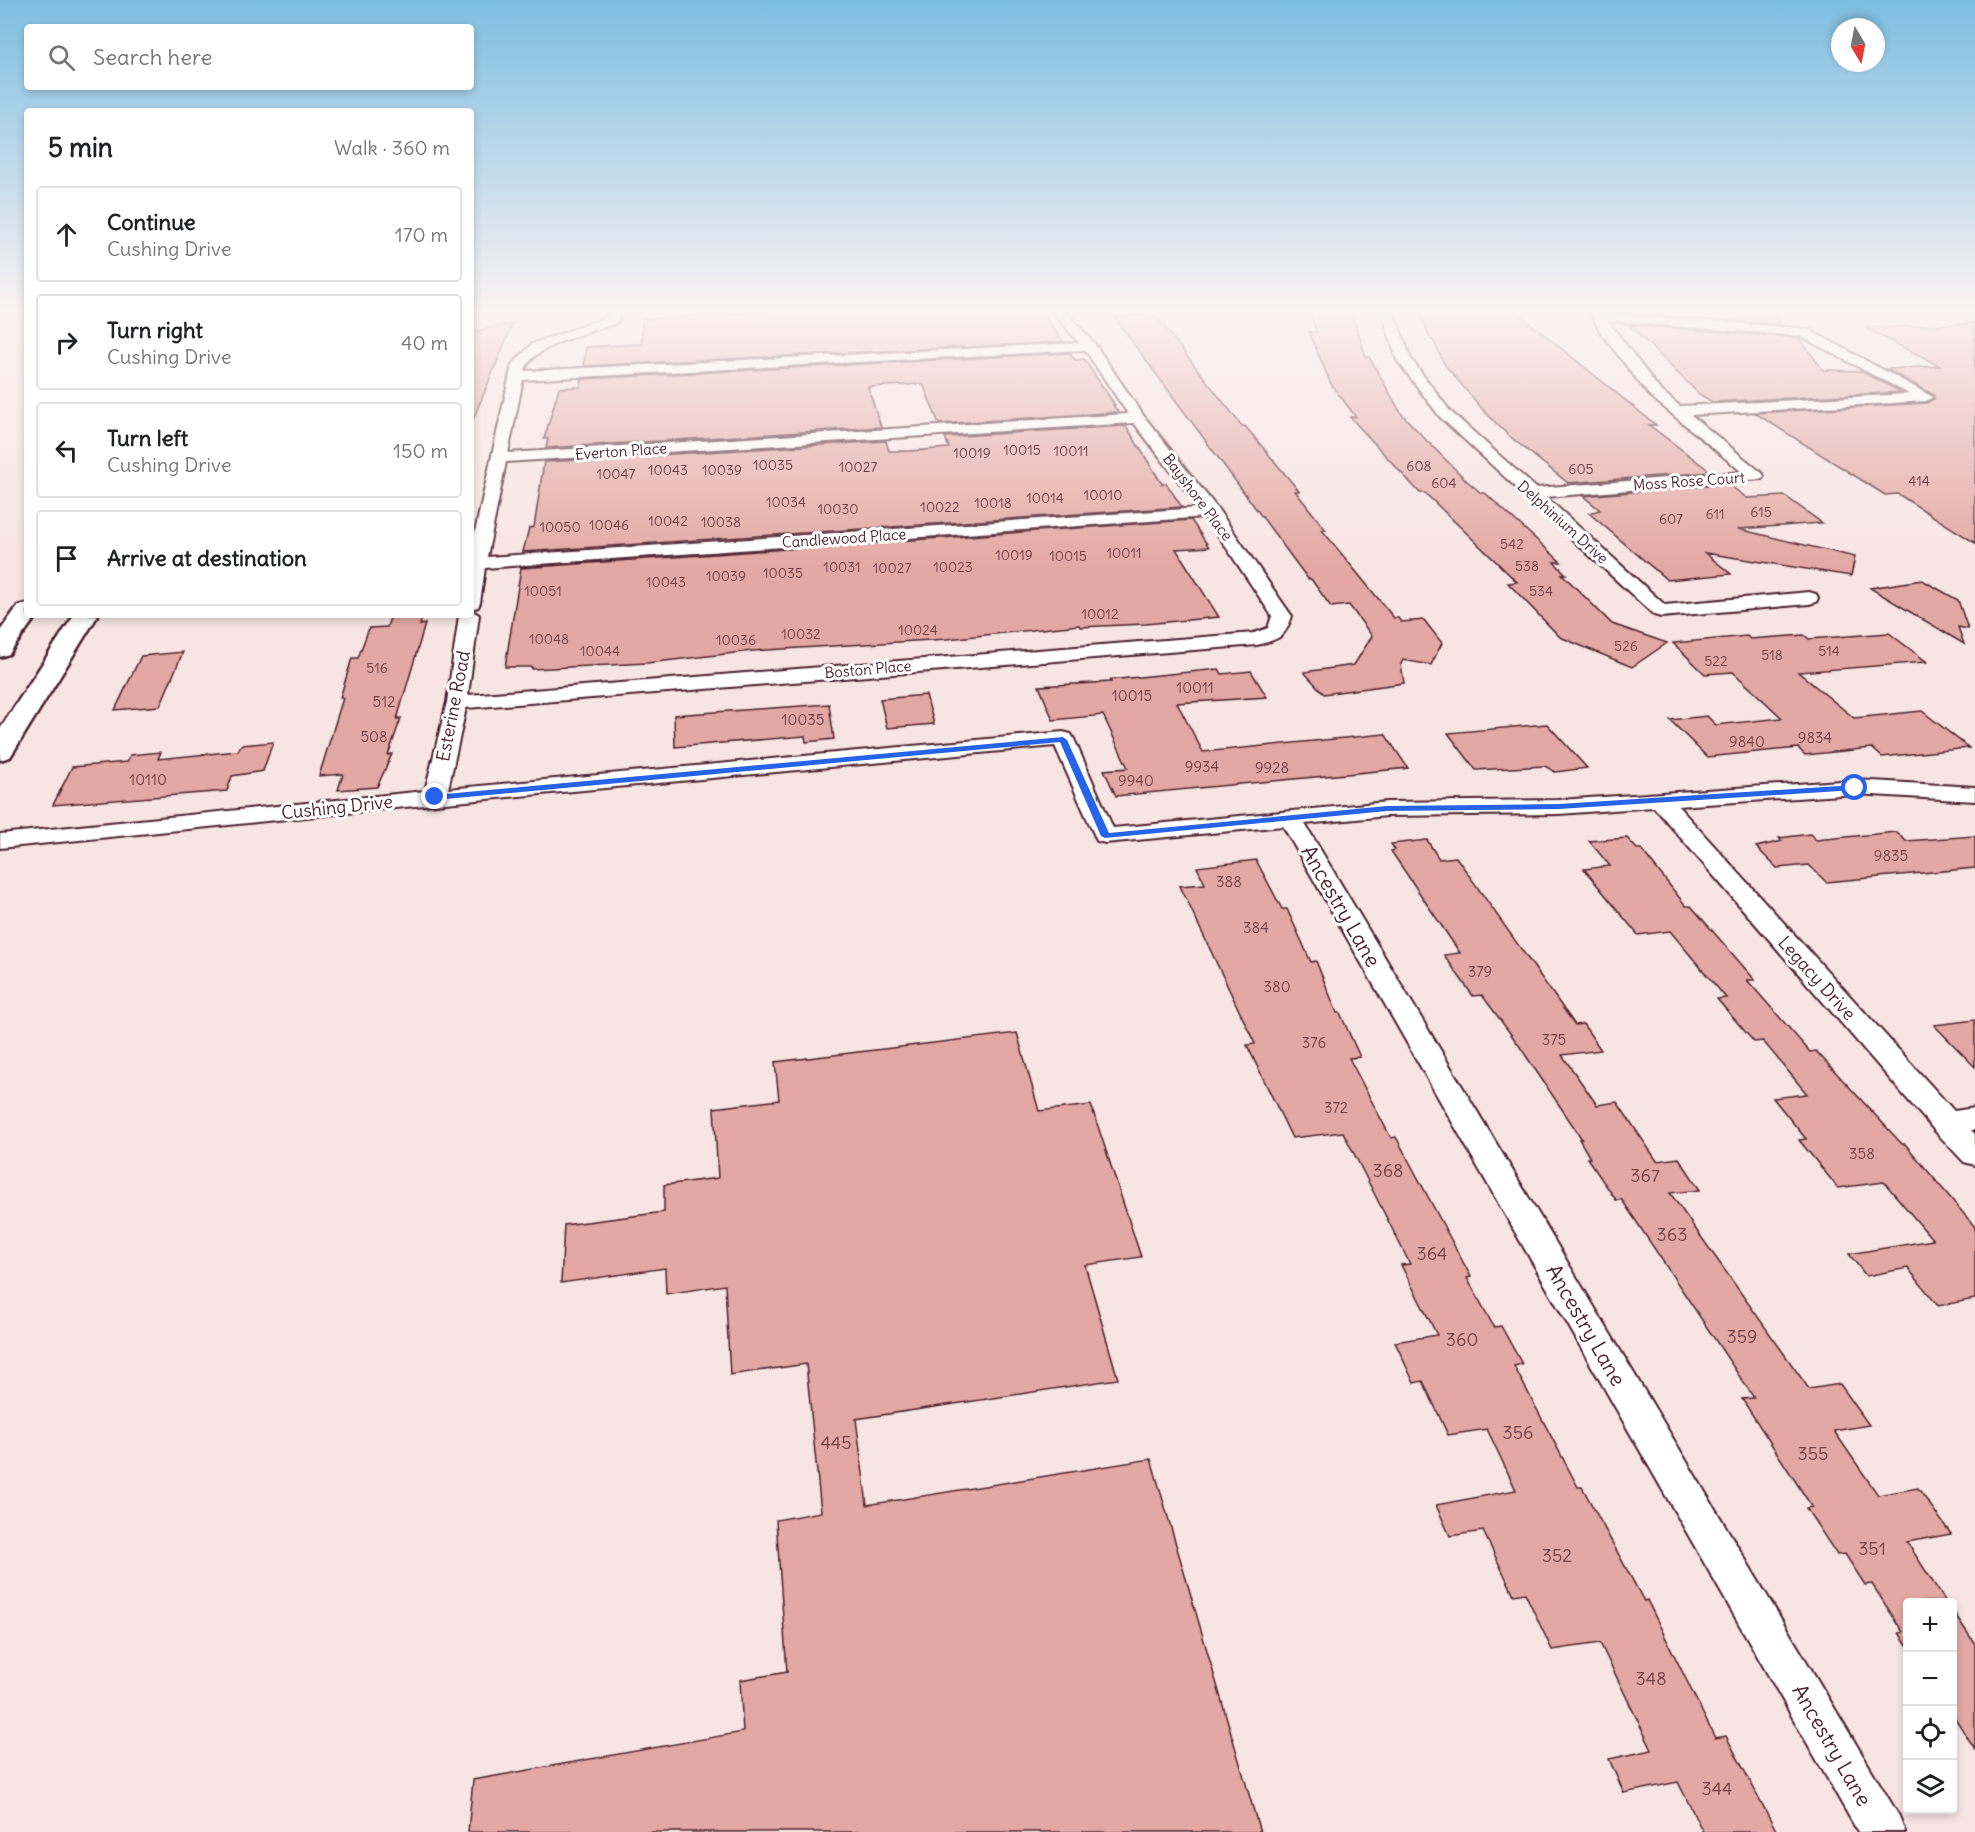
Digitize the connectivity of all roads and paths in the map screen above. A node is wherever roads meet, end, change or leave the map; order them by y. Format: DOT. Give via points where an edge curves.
graph roads {
  1 [pos="511,395"];
  2 [pos="1123,395"];
  3 [pos="1431,395"];
  4 [pos="1658,395"];
  5 [pos="1923,395"];
  6 [pos="1677,411"];
  7 [pos="1138,418"];
  8 [pos="499,459"];
  9 [pos="1532,493"];
  10 [pos="1211,512"];
  11 [pos="477,563"];
  12 [pos="474,583"];
  13 [pos="1809,598"];
  14 [pos="24,616"];
  15 [pos="84,618"];
  16 [pos="469,618"];
  17 [pos="1277,632"];
  18 [pos="0,649"];
  19 [pos="457,702"];
  20 [pos="0,751"];
  21 [pos="1975,794"];
  22 [pos="435,797"];
  23 [pos="1660,801"];
  24 [pos="1290,818"];
  25 [pos="0,841"];
  26 [pos="1961,1121"];
  27 [pos="1975,1154"];
  28 [pos="1883,1832"];
  1 -- 8 [label="street"];
  2 -- 7 [label="street, Bayshore Place"];
  3 -- 9 [label="street, Delphinium Drive" via="1445,414"];
  4 -- 6 [label="street, Moss Rose Court"];
  5 -- 6 [label="street" via="1926,397"];
  6 -- 9 [label="street, Moss Rose Court" via="1756,476"];
  7 -- 8 [label="street, Everton Place"];
  7 -- 10 [label="street, Bayshore Place"];
  8 -- 11 [label="street"];
  9 -- 13 [label="street, Delphinium Drive" via="1660,611"];
  10 -- 11 [label="street, Candlewood Place"];
  10 -- 17 [label="street, Bayshore Place" via="1282,616"];
  11 -- 12 [label="street"];
  14 -- 18 [label="main road"];
  15 -- 20 [label="main road"];
  16 -- 19 [label="street, Esterine Road"];
  17 -- 19 [label="street, Boston Place" via="1257,639"];
  19 -- 22 [label="street, Esterine Road"];
  21 -- 23 [label="street, Cushing Drive" via="1855,788"];
  22 -- 24 [label="street, Cushing Drive" via="1063,740 1105,836"];
  22 -- 25 [label="street, Cushing Drive"];
  23 -- 24 [label="street, Cushing Drive" via="1559,807 1387,809"];
  23 -- 26 [label="street, Legacy Drive"];
  24 -- 28 [label="street, Ancestry Lane"];
  26 -- 27 [label="street, Legacy Drive"];
}
